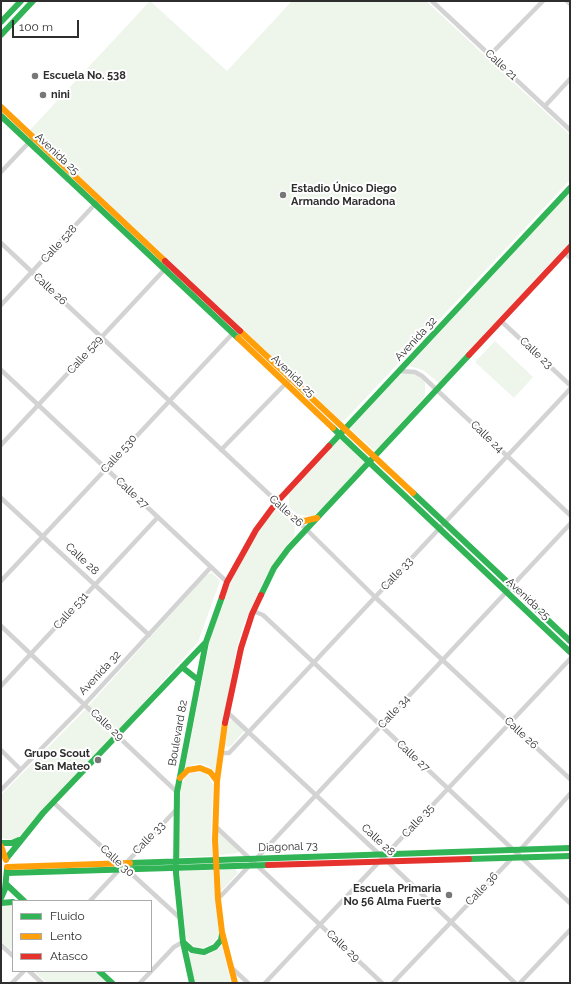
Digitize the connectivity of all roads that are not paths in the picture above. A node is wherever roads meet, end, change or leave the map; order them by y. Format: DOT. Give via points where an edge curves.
graph roads {
  1 [pos="21,1"];
  2 [pos="432,1"];
  3 [pos="543,1"];
  4 [pos="567,1"];
  5 [pos="30,2"];
  6 [pos="570,4"];
  7 [pos="1,22"];
  8 [pos="1,35"];
  9 [pos="490,55"];
  10 [pos="570,79"];
  11 [pos="546,106"];
  12 [pos="1,107"];
  13 [pos="1,116"];
  14 [pos="570,130"];
  15 [pos="34,137"];
  16 [pos="29,142"];
  17 [pos="1,172"];
  18 [pos="570,188"];
  19 [pos="98,202"];
  20 [pos="1,243"];
  21 [pos="570,247"];
  22 [pos="565,253"];
  23 [pos="570,258"];
  24 [pos="170,264"];
  25 [pos="165,270"];
  26 [pos="32,272"];
  27 [pos="1,305"];
  28 [pos="501,321"];
  29 [pos="235,331"];
  30 [pos="101,337"];
  31 [pos="1,370"];
  32 [pos="398,371"];
  33 [pos="288,380"];
  34 [pos="570,385"];
  35 [pos="437,389"];
  36 [pos="570,389"];
  37 [pos="169,400"];
  38 [pos="39,405"];
  39 [pos="346,429"];
  40 [pos="340,435"];
  41 [pos="1,445"];
  42 [pos="221,450"];
  43 [pos="375,456"];
  44 [pos="507,456"];
  45 [pos="370,462"];
  46 [pos="106,469"];
  47 [pos="1,498"];
  48 [pos="276,503"];
  49 [pos="570,514"];
  50 [pos="158,518"];
  51 [pos="293,518"];
  52 [pos="317,518"];
  53 [pos="445,522"];
  54 [pos="570,524"];
  55 [pos="439,528"];
  56 [pos="306,530"];
  57 [pos="42,536"];
  58 [pos="211,567"];
  59 [pos="1,581"];
  60 [pos="227,582"];
  61 [pos="95,585"];
  62 [pos="512,586"];
  63 [pos="506,592"];
  64 [pos="375,597"];
  65 [pos="253,611"];
  66 [pos="1,626"];
  67 [pos="149,635"];
  68 [pos="570,641"];
  69 [pos="206,642"];
  70 [pos="570,652"];
  71 [pos="32,654"];
  72 [pos="570,658"];
  73 [pos="442,660"];
  74 [pos="314,663"];
  75 [pos="182,667"];
  76 [pos="197,679"];
  77 [pos="1,686"];
  78 [pos="85,704"];
  79 [pos="227,712"];
  80 [pos="510,723"];
  81 [pos="381,726"];
  82 [pos="248,732"];
  83 [pos="118,736"];
  84 [pos="1,750"];
  85 [pos="221,753"];
  86 [pos="20,769"];
  87 [pos="180,778"];
  88 [pos="570,779"];
  89 [pos="217,781"];
  90 [pos="448,789"];
  91 [pos="1,790"];
  92 [pos="178,792"];
  93 [pos="570,794"];
  94 [pos="316,795"];
  95 [pos="54,803"];
  96 [pos="176,811"];
  97 [pos="215,826"];
  98 [pos="20,840"];
  99 [pos="1,843"];
  100 [pos="1,846"];
  101 [pos="570,848"];
  102 [pos="517,854"];
  103 [pos="570,856"];
  104 [pos="384,858"];
  105 [pos="6,859"];
  106 [pos="216,860"];
  107 [pos="253,862"];
  108 [pos="175,865"];
  109 [pos="123,866"];
  110 [pos="216,867"];
  111 [pos="7,870"];
  112 [pos="6,884"];
  113 [pos="1,898"];
  114 [pos="23,900"];
  115 [pos="91,900"];
  116 [pos="218,900"];
  117 [pos="12,902"];
  118 [pos="1,903"];
  119 [pos="570,903"];
  120 [pos="180,918"];
  121 [pos="450,922"];
  122 [pos="320,925"];
  123 [pos="570,930"];
  124 [pos="222,932"];
  125 [pos="183,942"];
  126 [pos="1,945"];
  127 [pos="12,955"];
  128 [pos="229,965"];
  129 [pos="152,970"];
  130 [pos="23,972"];
  131 [pos="30,972"];
  132 [pos="100,972"];
  133 [pos="150,972"];
  134 [pos="12,983"];
  135 [pos="42,983"];
  136 [pos="112,983"];
  137 [pos="140,983"];
  138 [pos="192,983"];
  139 [pos="235,983"];
  140 [pos="248,983"];
  141 [pos="265,983"];
  142 [pos="382,983"];
  143 [pos="393,983"];
  144 [pos="515,983"];
  145 [pos="520,983"];
  1 -- 7 [label="main road"];
  2 -- 9 [label="street, Calle 21"];
  3 -- 9 [label="street"];
  4 -- 6 [label="street"];
  5 -- 8 [label="main road"];
  9 -- 11 [label="street, Calle 21"];
  10 -- 11 [label="street"];
  11 -- 14 [label="street, Calle 21"];
  12 -- 15 [label="main road, Avenida 25"];
  13 -- 16 [label="main road, Avenida 25"];
  15 -- 16 [label="street"];
  15 -- 19 [label="main road, Avenida 25"];
  16 -- 17 [label="street"];
  16 -- 19 [label="main road, Avenida 25"];
  18 -- 32 [label="main road, Avenida 32"];
  19 -- 24 [label="main road, Avenida 25"];
  19 -- 25 [label="main road, Avenida 25"];
  19 -- 26 [label="street, Calle 528"];
  20 -- 26 [label="street, Calle 26"];
  21 -- 22 [label="main road"];
  22 -- 23 [label="street"];
  22 -- 28 [label="main road"];
  24 -- 25 [label="street, Calle 529"];
  24 -- 29 [label="main road, Avenida 25"];
  25 -- 29 [label="main road, Avenida 25"];
  25 -- 30 [label="street, Calle 529"];
  26 -- 27 [label="street, Calle 528"];
  26 -- 30 [label="street, Calle 26"];
  28 -- 34 [label="street, Calle 23"];
  28 -- 35 [label="main road"];
  29 -- 33 [label="main road, Avenida 25"];
  29 -- 37 [label="street, Calle 530"];
  30 -- 37 [label="street, Calle 26"];
  30 -- 38 [label="street, Calle 529"];
  31 -- 38 [label="street, Calle 27"];
  32 -- 35 [label="street, Calle 24" via="415,372"];
  32 -- 39 [label="main road, Avenida 32"];
  33 -- 39 [label="main road, Avenida 25"];
  33 -- 40 [label="main road, Avenida 25"];
  33 -- 42 [label="street"];
  35 -- 43 [label="main road"];
  35 -- 44 [label="street, Calle 24"];
  36 -- 44 [label="street, Calle 33"];
  37 -- 42 [label="street, Calle 26"];
  37 -- 46 [label="street, Calle 530"];
  38 -- 41 [label="street, Calle 529"];
  38 -- 46 [label="street, Calle 27"];
  39 -- 40 [label="main road, Avenida 32"];
  39 -- 43 [label="main road, Avenida 25"];
  40 -- 45 [label="main road, Avenida 25"];
  40 -- 48 [label="main road, Avenida 32"];
  42 -- 48 [label="street, Calle 26"];
  43 -- 45 [label="main road"];
  43 -- 53 [label="main road, Avenida 25"];
  44 -- 49 [label="street, Calle 24"];
  44 -- 53 [label="street, Calle 33"];
  45 -- 52 [label="main road"];
  45 -- 55 [label="main road, Avenida 25"];
  46 -- 50 [label="street, Calle 27"];
  46 -- 57 [label="street, Calle 530"];
  47 -- 57 [label="street, Calle 28"];
  48 -- 51 [label="street, Calle 26"];
  48 -- 60 [label="main road, Boulevard 82" via="256,530"];
  50 -- 58 [label="street, Calle 27"];
  50 -- 61 [label="street, Calle 531"];
  51 -- 52 [label="main road" via="304,521"];
  51 -- 56 [label="street, Calle 26"];
  52 -- 56 [label="main road"];
  53 -- 55 [label="street, Calle 33"];
  53 -- 62 [label="main road, Avenida 25"];
  54 -- 62 [label="street, Calle 34"];
  55 -- 63 [label="main road, Avenida 25"];
  55 -- 64 [label="street, Calle 33"];
  56 -- 64 [label="street, Calle 26"];
  56 -- 65 [label="main road" via="274,568"];
  57 -- 59 [label="street, Calle 530"];
  57 -- 61 [label="street, Calle 28"];
  58 -- 60 [label="street, Calle 27"];
  58 -- 67 [label="street, Avenida 32"];
  60 -- 69 [label="main road, Boulevard 82"];
  61 -- 67 [label="street, Calle 28"];
  61 -- 71 [label="street, Calle 531"];
  62 -- 63 [label="street, Calle 34"];
  62 -- 68 [label="main road, Avenida 25"];
  63 -- 70 [label="main road, Avenida 25"];
  63 -- 73 [label="street, Calle 34"];
  64 -- 73 [label="street, Calle 26"];
  64 -- 74 [label="street, Calle 33"];
  65 -- 74 [label="street, Calle 27" via="263,615"];
  65 -- 79 [label="main road" via="241,648"];
  66 -- 71 [label="street, Calle 29"];
  67 -- 78 [label="street, Avenida 32"];
  69 -- 75 [label="main road"];
  69 -- 76 [label="main road, Boulevard 82"];
  71 -- 77 [label="street, Calle 531"];
  71 -- 78 [label="street, Calle 29"];
  72 -- 80 [label="street, Calle 35"];
  73 -- 80 [label="street, Calle 26"];
  73 -- 81 [label="street, Calle 34"];
  74 -- 81 [label="street, Calle 27"];
  74 -- 82 [label="street, Calle 33"];
  75 -- 76 [label="main road"];
  75 -- 83 [label="main road"];
  76 -- 87 [label="main road, Boulevard 82"];
  78 -- 83 [label="street, Calle 29"];
  78 -- 86 [label="street, Avenida 32"];
  79 -- 82 [label="street, Calle 28"];
  79 -- 85 [label="main road"];
  80 -- 88 [label="street, Calle 26"];
  80 -- 90 [label="street, Calle 35"];
  81 -- 90 [label="street, Calle 27"];
  81 -- 94 [label="street, Calle 34"];
  82 -- 85 [label="street, Calle 33" via="229,753"];
  82 -- 94 [label="street, Calle 28"];
  83 -- 92 [label="street, Calle 29"];
  83 -- 95 [label="main road"];
  84 -- 86 [label="street"];
  85 -- 89 [label="main road"];
  86 -- 91 [label="street, Avenida 32"];
  87 -- 89 [label="main road" via="188,770 200,768 210,772"];
  87 -- 92 [label="main road, Boulevard 82"];
  89 -- 97 [label="main road"];
  90 -- 102 [label="street, Calle 27"];
  90 -- 104 [label="street, Calle 35"];
  92 -- 96 [label="main road, Boulevard 82"];
  93 -- 102 [label="street, Calle 36"];
  94 -- 104 [label="street, Calle 28"];
  94 -- 107 [label="street, Calle 34"];
  95 -- 98 [label="main road"];
  95 -- 109 [label="street, Calle 30"];
  96 -- 108 [label="main road, Boulevard 82"];
  96 -- 109 [label="street, Calle 33"];
  97 -- 106 [label="main road"];
  97 -- 107 [label="street, Calle 29"];
  98 -- 99 [label="main road"];
  98 -- 105 [label="main road"];
  100 -- 105 [label="main road"];
  101 -- 102 [label="main road, Diagonal 73"];
  102 -- 103 [label="main road, Diagonal 73"];
  102 -- 104 [label="main road, Diagonal 73"];
  102 -- 119 [label="street, Calle 27"];
  102 -- 121 [label="street, Calle 36"];
  104 -- 107 [label="main road, Diagonal 73"];
  104 -- 121 [label="street, Calle 28"];
  104 -- 122 [label="street, Calle 35"];
  105 -- 111 [label="main road"];
  106 -- 107 [label="main road, Diagonal 73"];
  106 -- 108 [label="main road, Diagonal 73"];
  106 -- 110 [label="main road"];
  107 -- 110 [label="main road, Diagonal 73"];
  107 -- 116 [label="street, Calle 34"];
  107 -- 122 [label="street, Calle 29"];
  108 -- 109 [label="main road, Diagonal 73"];
  108 -- 110 [label="main road, Diagonal 73"];
  108 -- 120 [label="main road, Boulevard 82"];
  109 -- 111 [label="main road, Diagonal 73"];
  109 -- 115 [label="street, Calle 33"];
  109 -- 120 [label="street, Calle 30"];
  110 -- 116 [label="main road"];
  111 -- 112 [label="main road"];
  112 -- 113 [label="main road"];
  112 -- 114 [label="main road"];
  116 -- 124 [label="main road"];
  117 -- 118 [label="main road"];
  120 -- 125 [label="main road, Boulevard 82"];
  121 -- 143 [label="street, Calle 36"];
  121 -- 144 [label="street, Calle 28"];
  122 -- 141 [label="street, Calle 35"];
  122 -- 142 [label="street, Calle 29"];
  123 -- 145 [label="street"];
  124 -- 125 [label="main road" via="218,944 204,952 192,950"];
  124 -- 128 [label="main road"];
  125 -- 129 [label="street" via="174,947"];
  125 -- 138 [label="main road, Boulevard 82"];
  126 -- 127 [label="street"];
  128 -- 139 [label="main road"];
  128 -- 140 [label="street"];
  130 -- 134 [label="street"];
  131 -- 135 [label="street"];
  132 -- 136 [label="main road"];
  133 -- 137 [label="street"];
}
